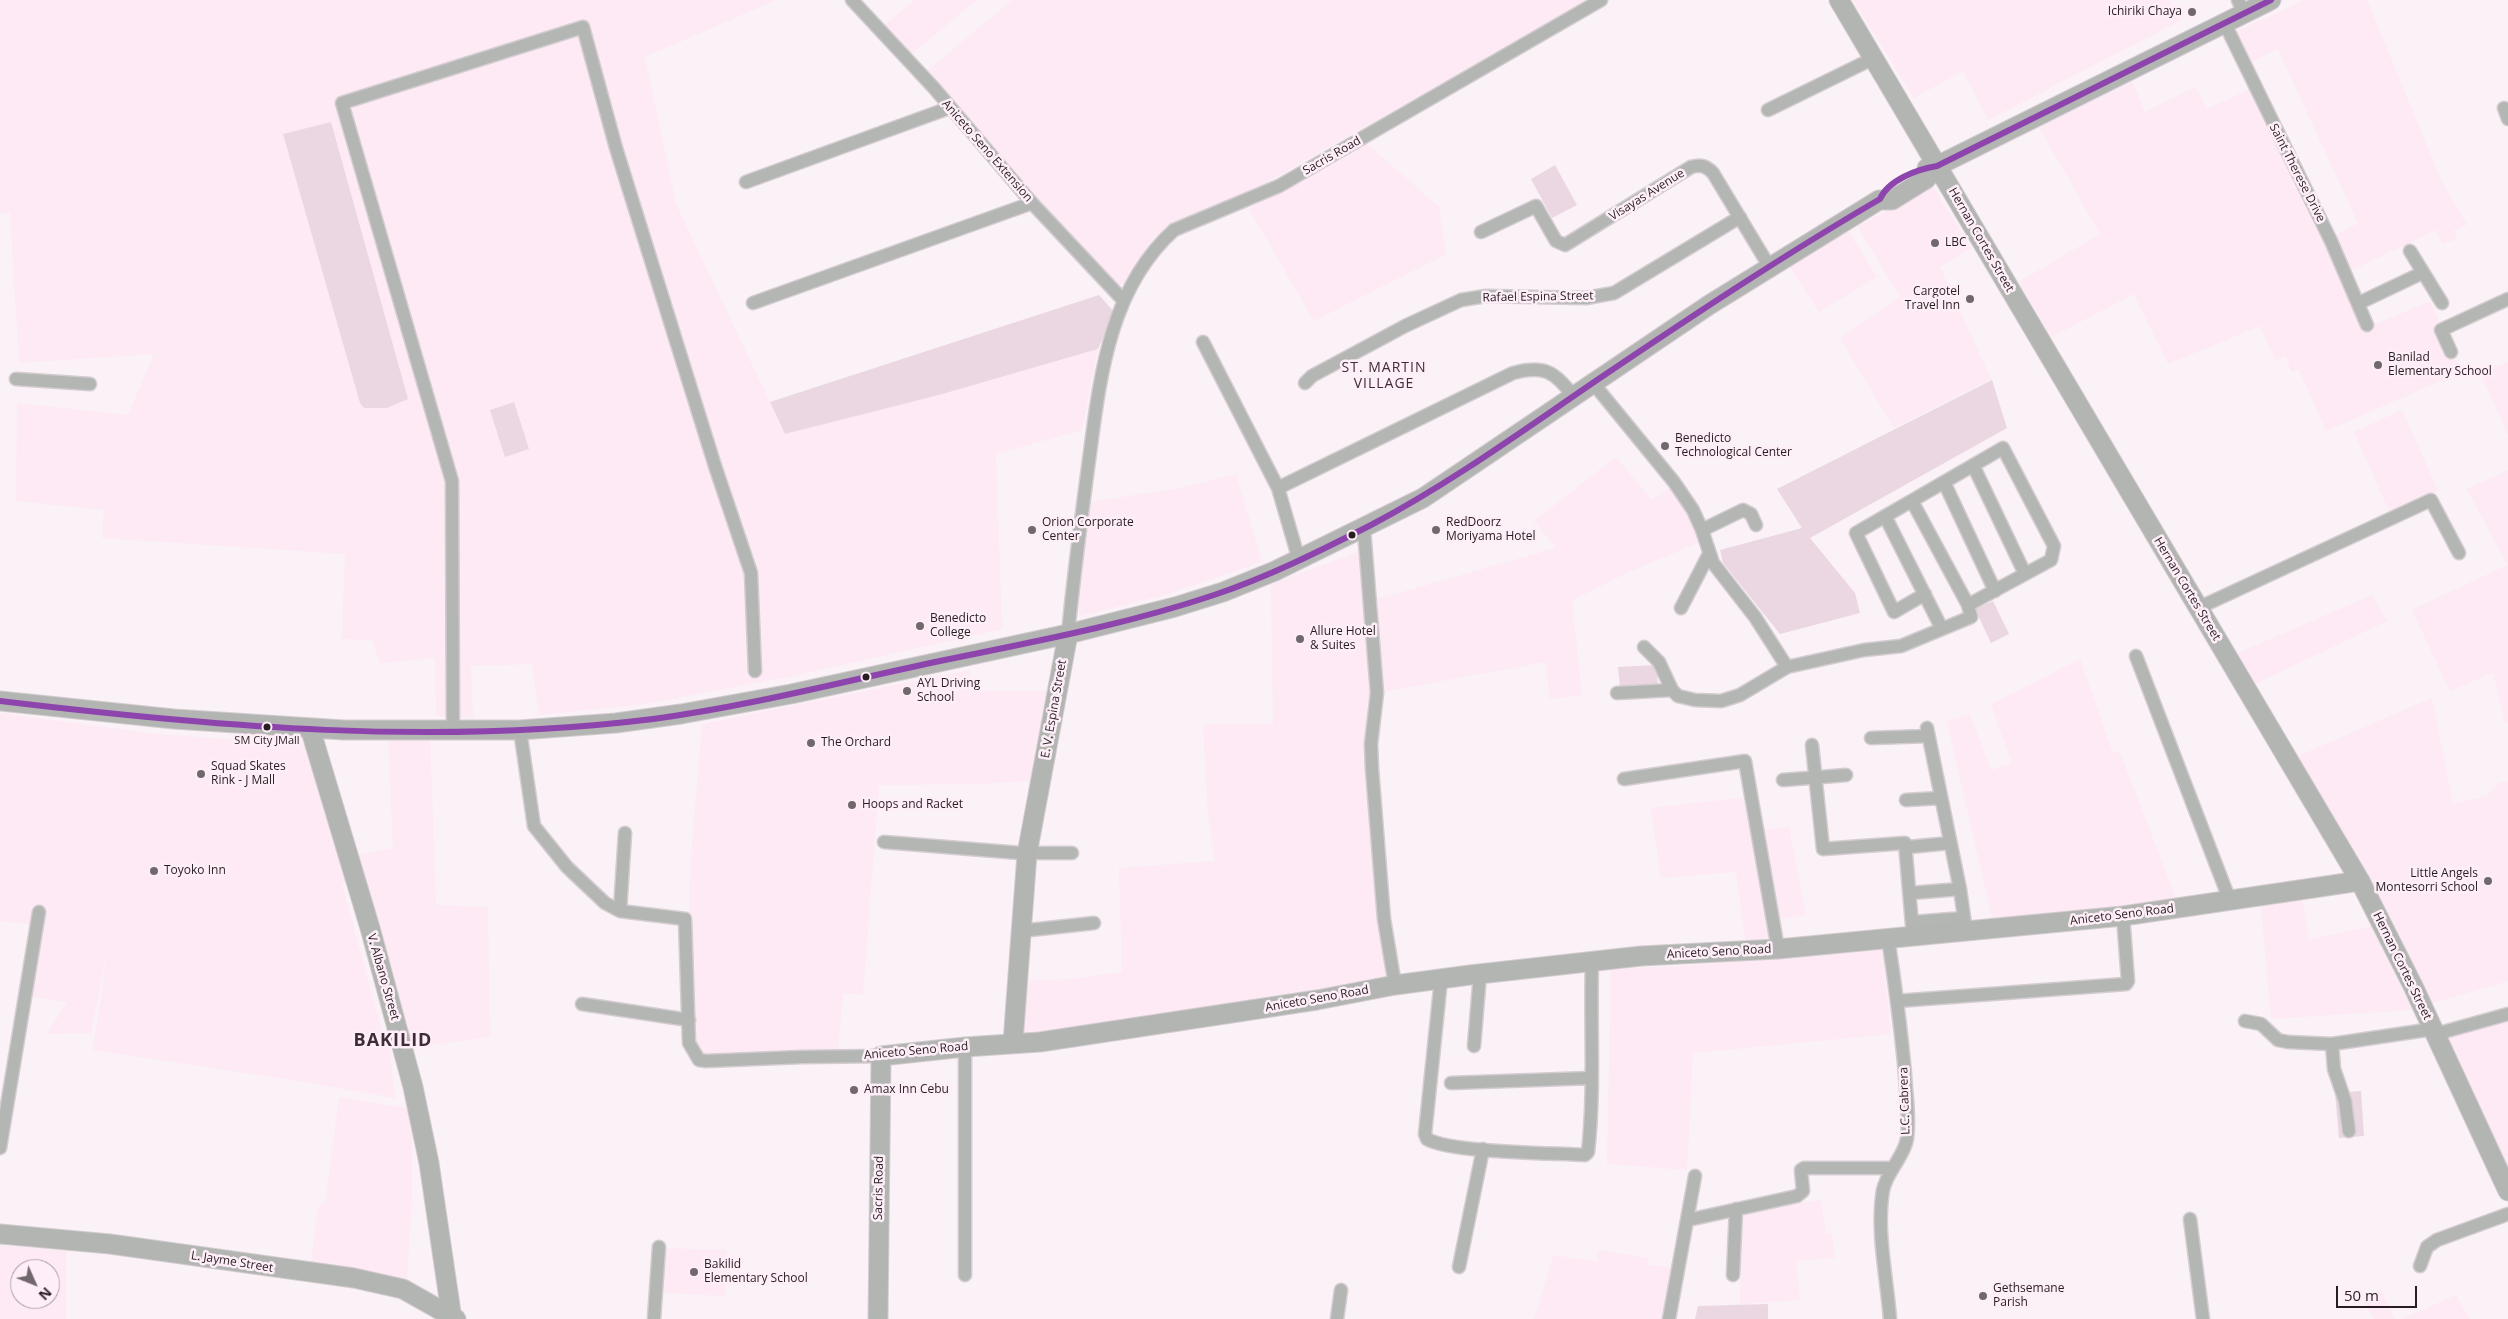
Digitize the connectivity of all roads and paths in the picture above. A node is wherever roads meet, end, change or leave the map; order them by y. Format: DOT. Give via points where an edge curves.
graph roads {
  1 [pos="852,0"];
  2 [pos="1600,0"];
  3 [pos="1839,0"];
  4 [pos="2271,0"];
  5 [pos="2241,6"];
  6 [pos="2224,22"];
  7 [pos="1874,58"];
  8 [pos="949,108"];
  9 [pos="1768,110"];
  10 [pos="1937,166"];
  11 [pos="746,182"];
  12 [pos="1032,202"];
  13 [pos="1740,216"];
  14 [pos="1481,232"];
  15 [pos="2410,251"];
  16 [pos="1769,266"];
  17 [pos="2422,274"];
  18 [pos="2508,299"];
  19 [pos="1124,301"];
  20 [pos="753,303"];
  21 [pos="2358,303"];
  22 [pos="2442,303"];
  23 [pos="2367,325"];
  24 [pos="1203,342"];
  25 [pos="1107,347"];
  26 [pos="2451,352"];
  27 [pos="16,379"];
  28 [pos="1593,382"];
  29 [pos="1305,383"];
  30 [pos="90,384"];
  31 [pos="1573,396"];
  32 [pos="1973,466"];
  33 [pos="1944,482"];
  34 [pos="1278,488"];
  35 [pos="1912,501"];
  36 [pos="1885,516"];
  37 [pos="1756,525"];
  38 [pos="1364,529"];
  39 [pos="1702,530"];
  40 [pos="2459,553"];
  41 [pos="1709,554"];
  42 [pos="1299,560"];
  43 [pos="2025,574"];
  44 [pos="1995,591"];
  45 [pos="1925,594"];
  46 [pos="1968,606"];
  47 [pos="1681,608"];
  48 [pos="2198,608"];
  49 [pos="1942,629"];
  50 [pos="1068,634"];
  51 [pos="1644,647"];
  52 [pos="2136,656"];
  53 [pos="1787,667"];
  54 [pos="755,671"];
  55 [pos="1672,690"];
  56 [pos="1617,693"];
  57 [pos="0,701"];
  58 [pos="310,728"];
  59 [pos="520,730"];
  60 [pos="453,731"];
  61 [pos="1871,738"];
  62 [pos="1812,746"];
  63 [pos="1846,775"];
  64 [pos="1816,777"];
  65 [pos="1624,779"];
  66 [pos="1783,780"];
  67 [pos="1941,798"];
  68 [pos="1906,800"];
  69 [pos="625,833"];
  70 [pos="884,842"];
  71 [pos="1950,843"];
  72 [pos="1908,846"];
  73 [pos="1072,853"];
  74 [pos="1027,854"];
  75 [pos="2360,881"];
  76 [pos="1960,889"];
  77 [pos="1912,893"];
  78 [pos="2230,901"];
  79 [pos="620,911"];
  80 [pos="39,912"];
  81 [pos="2123,916"];
  82 [pos="1094,923"];
  83 [pos="1965,924"];
  84 [pos="1913,929"];
  85 [pos="1022,931"];
  86 [pos="1888,938"];
  87 [pos="1778,949"];
  88 [pos="1592,961"];
  89 [pos="1480,974"];
  90 [pos="1441,979"];
  91 [pos="1395,985"];
  92 [pos="1897,1001"];
  93 [pos="582,1004"];
  94 [pos="2508,1014"];
  95 [pos="689,1020"];
  96 [pos="2245,1020"];
  97 [pos="2434,1032"];
  98 [pos="1013,1042"];
  99 [pos="2332,1044"];
  100 [pos="1474,1046"];
  101 [pos="965,1047"];
  102 [pos="881,1056"];
  103 [pos="1591,1078"];
  104 [pos="1451,1083"];
  105 [pos="2349,1131"];
  106 [pos="0,1148"];
  107 [pos="1483,1149"];
  108 [pos="1892,1168"];
  109 [pos="1696,1176"];
  110 [pos="2508,1191"];
  111 [pos="1736,1209"];
  112 [pos="2508,1214"];
  113 [pos="2190,1219"];
  114 [pos="1688,1220"];
  115 [pos="0,1234"];
  116 [pos="659,1247"];
  117 [pos="2420,1266"];
  118 [pos="1459,1267"];
  119 [pos="965,1275"];
  120 [pos="1734,1275"];
  121 [pos="1341,1290"];
  122 [pos="454,1318"];
  123 [pos="654,1319"];
  124 [pos="878,1319"];
  125 [pos="1336,1319"];
  126 [pos="1669,1319"];
  127 [pos="1890,1319"];
  128 [pos="2202,1319"];
  1 -- 8 [label="street, Aniceto Seno Extension"];
  2 -- 19 [label="street, Sacris Road" via="1279,186 1174,230 1154,251"];
  3 -- 7 [label="main road, Hernan Cortes Street"];
  4 -- 5 [label="main road"];
  5 -- 6 [label="main road"];
  6 -- 10 [label="main road"];
  6 -- 21 [label="street, Saint Therese Drive"];
  7 -- 9 [label="street"];
  7 -- 10 [label="main road, Hernan Cortes Street"];
  8 -- 11 [label="street"];
  8 -- 12 [label="street, Aniceto Seno Extension"];
  10 -- 16 [label="main road" via="1920,169 1884,190 1880,199"];
  10 -- 48 [label="main road, Hernan Cortes Street"];
  12 -- 19 [label="street, Aniceto Seno Extension"];
  12 -- 20 [label="street"];
  13 -- 14 [label="street, Visayas Avenue" via="1713,173 1699,165 1565,245 1556,241 1536,206"];
  13 -- 16 [label="street, Visayas Avenue"];
  13 -- 29 [label="street, Rafael Espina Street" via="1614,293 1586,298 1486,296 1461,300 1405,326 1312,376"];
  15 -- 17 [label="street"];
  16 -- 28 [label="main road"];
  17 -- 21 [label="street"];
  17 -- 22 [label="street"];
  18 -- 26 [label="street" via="2442,330"];
  19 -- 25 [label="street, Sacris Road"];
  21 -- 23 [label="street, Saint Therese Drive"];
  24 -- 34 [label="street"];
  25 -- 50 [label="street, E. V. Espina Street" via="1074,563"];
  27 -- 30 [label="street"];
  28 -- 31 [label="main road"];
  28 -- 39 [label="street" via="1674,482"];
  31 -- 34 [label="street" via="1561,380 1549,372 1536,368 1513,373"];
  31 -- 38 [label="main road" via="1423,498"];
  32 -- 33 [label="street"];
  32 -- 43 [label="street"];
  32 -- 43 [label="street" via="2003,448 2054,546 2051,560"];
  33 -- 35 [label="street"];
  33 -- 44 [label="street"];
  34 -- 42 [label="street"];
  35 -- 36 [label="street"];
  35 -- 46 [label="street"];
  36 -- 45 [label="street"];
  36 -- 45 [label="street" via="1856,533 1894,612"];
  37 -- 39 [label="street" via="1751,514 1743,510"];
  38 -- 42 [label="main road"];
  38 -- 91 [label="street" via="1377,693 1371,744 1372,770 1384,918"];
  39 -- 41 [label="street"];
  40 -- 48 [label="street" via="2431,500"];
  41 -- 47 [label="street"];
  41 -- 53 [label="street"];
  42 -- 50 [label="main road" via="1208,597"];
  43 -- 44 [label="street"];
  44 -- 46 [label="street"];
  45 -- 49 [label="street"];
  46 -- 49 [label="street" via="1971,617"];
  48 -- 75 [label="main road, Hernan Cortes Street"];
  49 -- 53 [label="street" via="1901,646 1864,650"];
  50 -- 59 [label="main road" via="681,714 616,723"];
  50 -- 74 [label="main road, E. V. Espina Street"];
  51 -- 55 [label="street" via="1659,662"];
  52 -- 78 [label="street"];
  53 -- 55 [label="street" via="1740,695 1721,701 1695,700 1678,696"];
  54 -- 60 [label="street" via="751,573 619,157 583,27 342,104 452,481"];
  55 -- 56 [label="street"];
  57 -- 58 [label="main road" via="174,719"];
  58 -- 60 [label="main road"];
  58 -- 122 [label="main road, V. Albano Street" via="370,928 413,1087"];
  59 -- 60 [label="main road"];
  59 -- 79 [label="street, Aniceto Seno Road" via="536,832 567,867 605,902"];
  61 -- 67 [label="street" via="1927,732"];
  62 -- 64 [label="street"];
  63 -- 64 [label="street"];
  64 -- 66 [label="street"];
  64 -- 84 [label="street" via="1823,849 1905,842"];
  65 -- 87 [label="street" via="1745,761"];
  67 -- 68 [label="street"];
  67 -- 71 [label="street"];
  69 -- 79 [label="street"];
  70 -- 74 [label="street"];
  71 -- 72 [label="street"];
  71 -- 76 [label="street"];
  73 -- 74 [label="street"];
  74 -- 85 [label="main road, E. V. Espina Street"];
  75 -- 78 [label="main road, Aniceto Seno Road"];
  75 -- 97 [label="main road, Hernan Cortes Street"];
  76 -- 77 [label="street"];
  76 -- 83 [label="street"];
  78 -- 81 [label="main road, Aniceto Seno Road"];
  79 -- 95 [label="street, Aniceto Seno Road" via="685,919"];
  80 -- 106 [label="street"];
  81 -- 83 [label="main road, Aniceto Seno Road"];
  81 -- 92 [label="street" via="2126,984"];
  82 -- 85 [label="street"];
  83 -- 84 [label="main road, Aniceto Seno Road"];
  84 -- 86 [label="main road, Aniceto Seno Road"];
  85 -- 98 [label="main road, E. V. Espina Street"];
  86 -- 87 [label="main road, Aniceto Seno Road"];
  86 -- 92 [label="street, L.C. Cabrera"];
  87 -- 88 [label="main road, Aniceto Seno Road"];
  88 -- 89 [label="main road, Aniceto Seno Road"];
  88 -- 103 [label="street"];
  89 -- 90 [label="main road, Aniceto Seno Road"];
  89 -- 100 [label="street"];
  90 -- 91 [label="main road, Aniceto Seno Road"];
  90 -- 107 [label="street" via="1425,1134 1431,1141"];
  91 -- 98 [label="main road, Aniceto Seno Road" via="1175,1022 1040,1042"];
  92 -- 108 [label="street, L.C. Cabrera" via="1908,1116 1907,1140"];
  93 -- 95 [label="street"];
  94 -- 97 [label="street"];
  95 -- 102 [label="street, Aniceto Seno Road" via="689,1043 699,1060"];
  96 -- 99 [label="street" via="2262,1024 2278,1040"];
  97 -- 99 [label="street"];
  97 -- 110 [label="main road, Hernan Cortes Street"];
  98 -- 101 [label="main road, Aniceto Seno Road"];
  99 -- 105 [label="street" via="2334,1068 2345,1101"];
  101 -- 102 [label="main road, Aniceto Seno Road"];
  101 -- 119 [label="street"];
  102 -- 124 [label="main road, Sacris Road"];
  103 -- 104 [label="street"];
  103 -- 107 [label="street" via="1592,1113 1585,1155"];
  107 -- 118 [label="street"];
  108 -- 111 [label="street" via="1804,1168 1801,1170 1803,1190 1797,1196"];
  108 -- 127 [label="street, L.C. Cabrera" via="1884,1190 1882,1228"];
  109 -- 114 [label="street"];
  111 -- 114 [label="street"];
  111 -- 120 [label="street"];
  112 -- 117 [label="street" via="2437,1240 2427,1247"];
  113 -- 128 [label="street"];
  114 -- 126 [label="street"];
  115 -- 122 [label="main road, L. Jayme Street" via="102,1243 354,1278 403,1289"];
  116 -- 123 [label="street"];
  121 -- 125 [label="street"];
}
